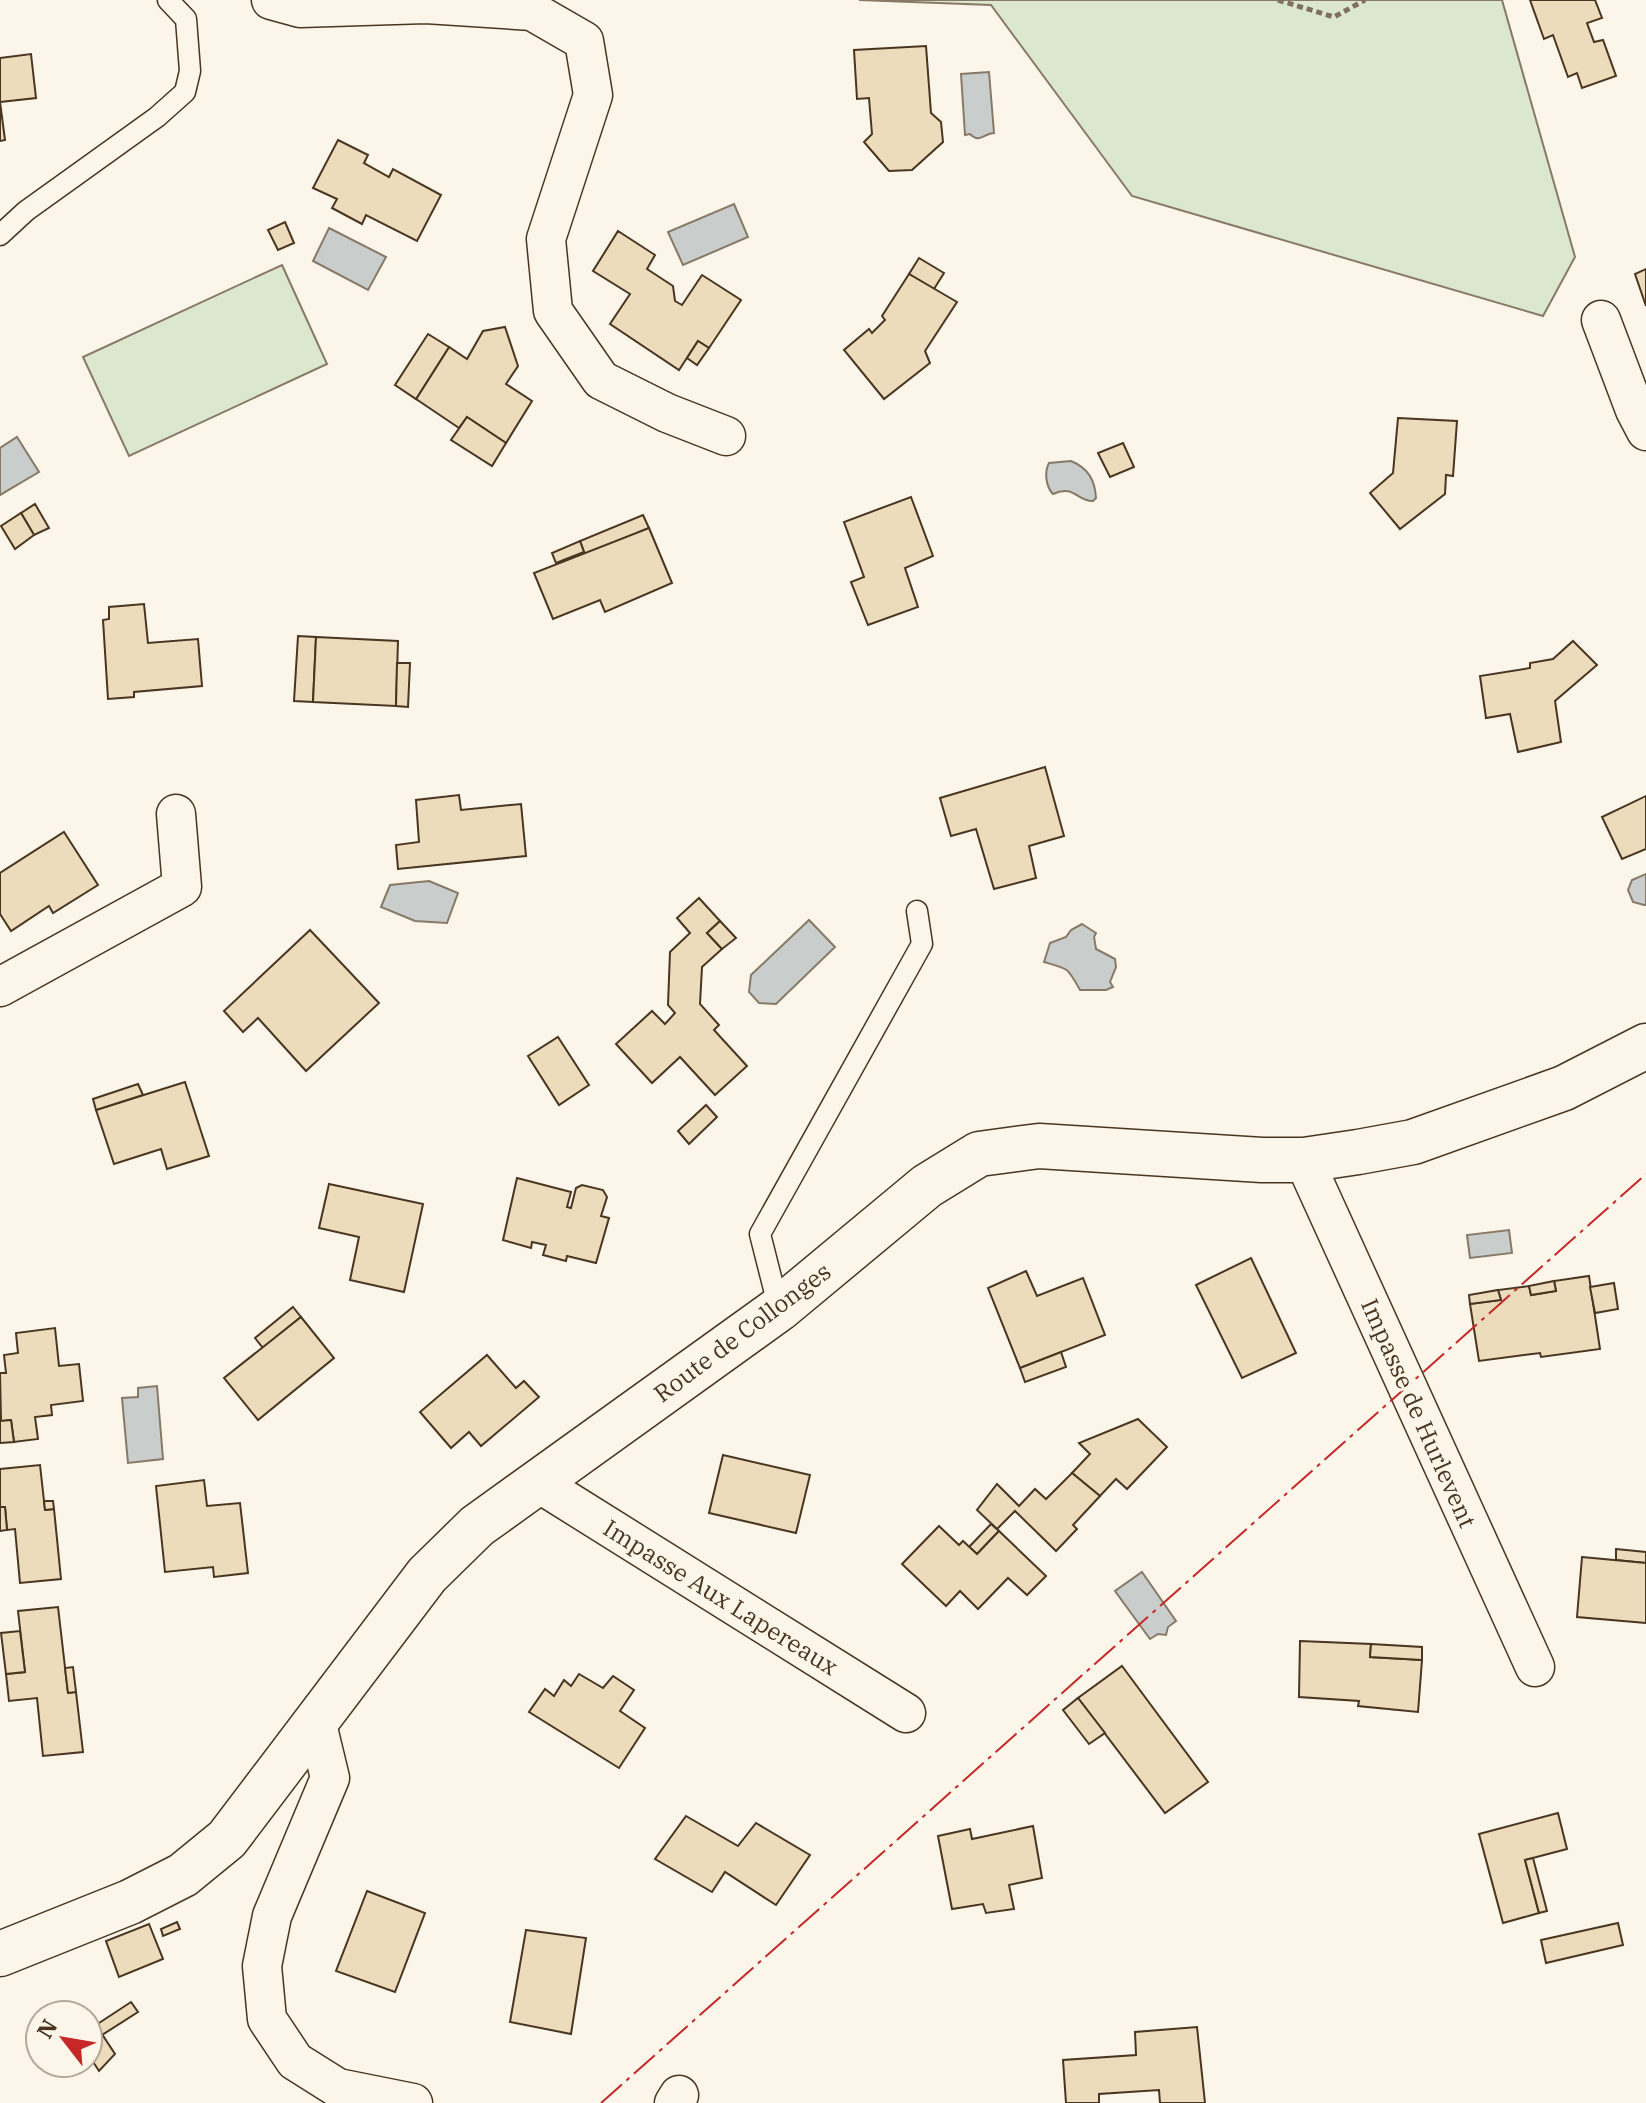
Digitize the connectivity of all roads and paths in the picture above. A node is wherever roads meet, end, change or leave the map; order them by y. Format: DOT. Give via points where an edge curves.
graph roads {
  1 [pos="168,0"];
  2 [pos="271,0"];
  3 [pos="1278,0"];
  4 [pos="1365,0"];
  5 [pos="0,235"];
  6 [pos="1601,320"];
  7 [pos="1646,431"];
  8 [pos="726,436"];
  9 [pos="176,814"];
  10 [pos="917,911"];
  11 [pos="0,987"];
  12 [pos="1646,1046"];
  13 [pos="1304,1160"];
  14 [pos="779,1309"];
  15 [pos="537,1482"];
  16 [pos="1535,1667"];
  17 [pos="906,1713"];
  18 [pos="316,1720"];
  19 [pos="0,1954"];
  20 [pos="413,2103"];
  1 -- 5 [label="lane" via="186,19 190,71 185,92"];
  2 -- 8 [label="street" via="300,8 426,4 532,11 584,41 593,95 546,239 553,311 601,380"];
  3 -- 4 [label="path" via="1334,17"];
  6 -- 7 [label="street"];
  9 -- 11 [label="street" via="182,887"];
  10 -- 14 [label="lane" via="922,944 760,1234"];
  12 -- 13 [label="main road, Route de Collonges" via="1564,1088 1413,1142"];
  13 -- 14 [label="main road, Route de Collonges" via="1039,1146 979,1154 927,1186"];
  13 -- 16 [label="street, Impasse de Hurlevent"];
  14 -- 15 [label="main road, Route de Collonges"];
  15 -- 17 [label="street, Impasse Aux Lapereaux"];
  15 -- 18 [label="main road, Route de Collonges" via="477,1526 427,1575"];
  18 -- 19 [label="main road, Route de Collonges" via="227,1839 183,1875"];
  18 -- 20 [label="street" via="330,1778 272,1916 262,1966 267,2019 295,2061 338,2088"];
}
